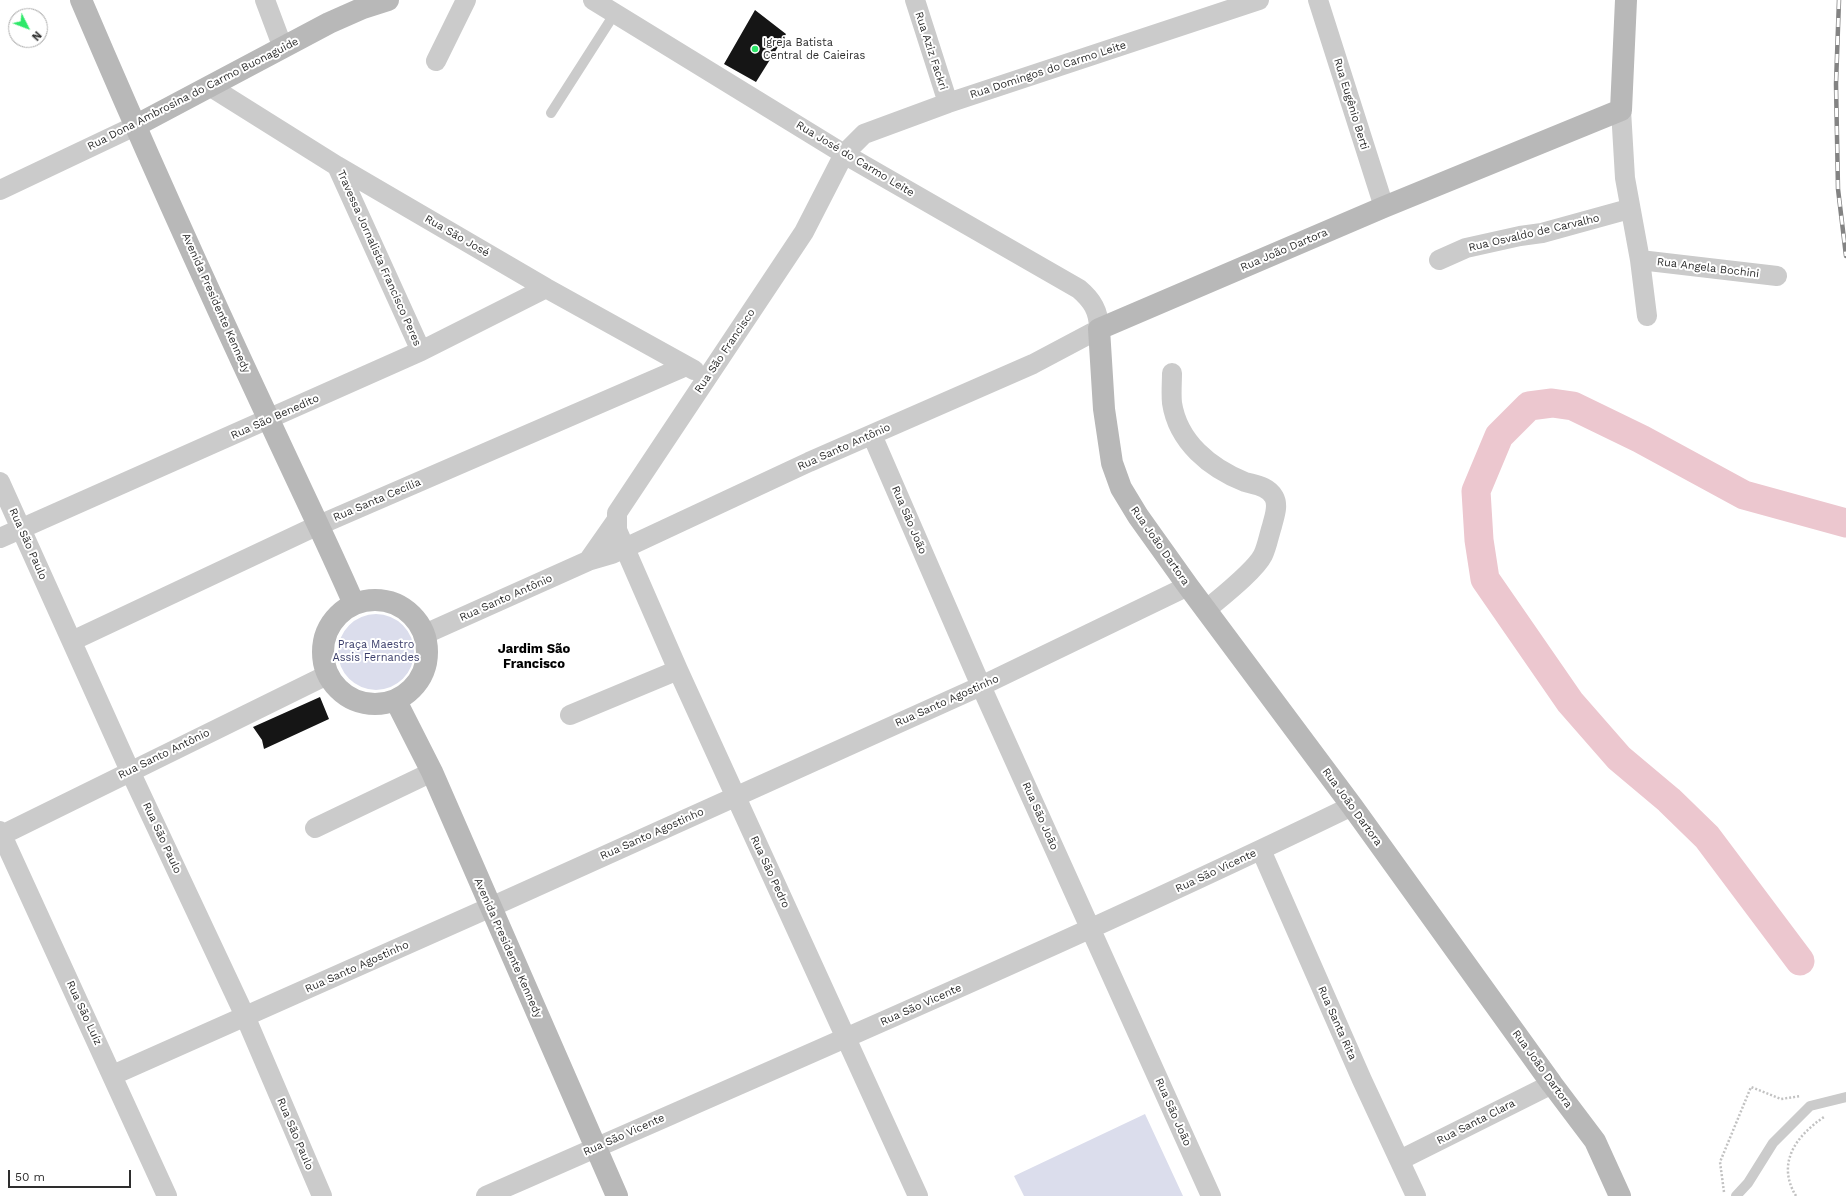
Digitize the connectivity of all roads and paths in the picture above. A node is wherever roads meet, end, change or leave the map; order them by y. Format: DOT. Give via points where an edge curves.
graph roads {
  1 [pos="82,0"];
  2 [pos="265,0"];
  3 [pos="388,0"];
  4 [pos="466,0"];
  5 [pos="593,0"];
  6 [pos="915,0"];
  7 [pos="1260,0"];
  8 [pos="1318,0"];
  9 [pos="1626,0"];
  10 [pos="615,13"];
  11 [pos="283,48"];
  12 [pos="436,61"];
  13 [pos="211,87"];
  14 [pos="948,103"];
  15 [pos="1621,110"];
  16 [pos="551,113"];
  17 [pos="135,126"];
  18 [pos="844,154"];
  19 [pos="337,166"];
  20 [pos="0,190"];
  21 [pos="1384,207"];
  22 [pos="1629,208"];
  23 [pos="1439,260"];
  24 [pos="1640,260"];
  25 [pos="1777,276"];
  26 [pos="546,288"];
  27 [pos="1647,316"];
  28 [pos="1099,328"];
  29 [pos="421,351"];
  30 [pos="686,366"];
  31 [pos="1172,373"];
  32 [pos="707,378"];
  33 [pos="269,420"];
  34 [pos="872,435"];
  35 [pos="0,482"];
  36 [pos="616,521"];
  37 [pos="319,525"];
  38 [pos="20,528"];
  39 [pos="0,538"];
  40 [pos="625,547"];
  41 [pos="588,561"];
  42 [pos="1188,586"];
  43 [pos="354,604"];
  44 [pos="1206,610"];
  45 [pos="425,634"];
  46 [pos="72,641"];
  47 [pos="678,670"];
  48 [pos="327,675"];
  49 [pos="981,686"];
  50 [pos="396,700"];
  51 [pos="570,715"];
  52 [pos="130,771"];
  53 [pos="432,772"];
  54 [pos="735,796"];
  55 [pos="1352,806"];
  56 [pos="315,828"];
  57 [pos="1,833"];
  58 [pos="1261,850"];
  59 [pos="490,908"];
  60 [pos="1090,928"];
  61 [pos="245,1016"];
  62 [pos="847,1038"];
  63 [pos="113,1075"];
  64 [pos="1552,1084"];
  65 [pos="1803,1096"];
  66 [pos="1846,1097"];
  67 [pos="1829,1113"];
  68 [pos="596,1148"];
  69 [pos="1400,1160"];
  70 [pos="167,1196"];
  71 [pos="322,1196"];
  72 [pos="486,1196"];
  73 [pos="617,1196"];
  74 [pos="918,1196"];
  75 [pos="1211,1196"];
  76 [pos="1416,1196"];
  77 [pos="1620,1196"];
  78 [pos="1724,1196"];
  79 [pos="1736,1196"];
  80 [pos="1796,1196"];
  1 -- 17 [label="street, Avenida Presidente Kennedy"];
  2 -- 11 [label="street"];
  3 -- 11 [label="street, Rua Dona Ambrosina do Carmo Buonaguide" via="329,23"];
  4 -- 12 [label="street"];
  5 -- 10 [label="street, Rua José do Carmo Leite"];
  6 -- 14 [label="street, Rua Aziz Fackri"];
  7 -- 14 [label="street, Rua Domingos do Carmo Leite"];
  8 -- 21 [label="street, Rua Eugênio Berti"];
  9 -- 15 [label="street"];
  10 -- 16 [label="lane"];
  10 -- 18 [label="street, Rua José do Carmo Leite"];
  11 -- 13 [label="street, Rua Dona Ambrosina do Carmo Buonaguide"];
  13 -- 17 [label="street, Rua Dona Ambrosina do Carmo Buonaguide"];
  13 -- 19 [label="street, Rua São José"];
  14 -- 18 [label="street, Rua Domingos do Carmo Leite" via="864,134"];
  15 -- 21 [label="street, Rua João Dartora"];
  15 -- 22 [label="street"];
  17 -- 20 [label="street, Rua Dona Ambrosina do Carmo Buonaguide"];
  17 -- 33 [label="street, Avenida Presidente Kennedy"];
  18 -- 28 [label="street, Rua José do Carmo Leite" via="1079,288 1094,306 1099,316"];
  18 -- 32 [label="street, Rua São Francisco" via="804,232"];
  19 -- 26 [label="street, Rua São José"];
  19 -- 29 [label="street, Travessa Jornalista Francisco Peres"];
  21 -- 28 [label="street, Rua João Dartora"];
  22 -- 23 [label="street, Rua Osvaldo de Carvalho" via="1542,233 1466,248"];
  22 -- 24 [label="street"];
  24 -- 25 [label="street, Rua Angela Bochini"];
  24 -- 27 [label="street"];
  26 -- 29 [label="street, Rua São Benedito"];
  26 -- 30 [label="street, Rua São José"];
  28 -- 34 [label="street, Rua Santo Antônio" via="1033,364"];
  28 -- 42 [label="street, Rua João Dartora" via="1104,409 1112,463 1121,488 1138,516"];
  29 -- 33 [label="street, Rua São Benedito"];
  30 -- 32 [label="street, Rua São José"];
  30 -- 37 [label="street, Rua Santa Cecília"];
  31 -- 44 [label="street" via="1172,403 1188,443 1203,458 1224,472 1263,487 1274,496 1276,511 1263,556"];
  32 -- 36 [label="street, Rua São Francisco" via="617,513"];
  33 -- 37 [label="street, Avenida Presidente Kennedy"];
  33 -- 38 [label="street, Rua São Benedito"];
  34 -- 40 [label="street, Rua Santo Antônio"];
  34 -- 49 [label="street, Rua São João"];
  35 -- 38 [label="street, Rua São Paulo"];
  36 -- 40 [label="street"];
  36 -- 41 [label="street"];
  37 -- 43 [label="street, Avenida Presidente Kennedy"];
  37 -- 46 [label="street, Rua Santa Cecília"];
  38 -- 39 [label="street, Rua São Benedito"];
  38 -- 46 [label="street, Rua São Paulo"];
  40 -- 41 [label="street, Rua Santo Antônio"];
  40 -- 47 [label="street, Rua São Pedro"];
  41 -- 45 [label="street, Rua Santo Antônio"];
  42 -- 44 [label="street, Rua João Dartora"];
  42 -- 49 [label="street, Rua Santo Agostinho"];
  43 -- 45 [label="street" via="372,599 389,601 404,608 417,619"];
  43 -- 48 [label="street" via="341,612 329,625 323,641 322,658"];
  44 -- 55 [label="street, Rua João Dartora"];
  45 -- 50 [label="street" via="428,651 425,668 418,682 406,695"];
  46 -- 52 [label="street, Rua São Paulo"];
  47 -- 51 [label="street"];
  47 -- 54 [label="street, Rua São Pedro"];
  48 -- 50 [label="street" via="335,688 361,703 376,705"];
  48 -- 52 [label="street, Rua Santo Antônio"];
  49 -- 54 [label="street, Rua Santo Agostinho"];
  49 -- 60 [label="street, Rua São João"];
  50 -- 53 [label="street, Avenida Presidente Kennedy"];
  52 -- 57 [label="street, Rua Santo Antônio"];
  52 -- 61 [label="street, Rua São Paulo"];
  53 -- 56 [label="street"];
  53 -- 59 [label="street, Avenida Presidente Kennedy"];
  54 -- 59 [label="street, Rua Santo Agostinho"];
  54 -- 62 [label="street, Rua São Pedro"];
  55 -- 58 [label="street, Rua São Vicente"];
  55 -- 64 [label="street, Rua João Dartora"];
  57 -- 63 [label="street, Rua São Luíz"];
  58 -- 60 [label="street, Rua São Vicente"];
  58 -- 69 [label="street, Rua Santa Rita"];
  59 -- 61 [label="street, Rua Santo Agostinho"];
  59 -- 68 [label="street, Avenida Presidente Kennedy"];
  60 -- 62 [label="street, Rua São Vicente"];
  60 -- 75 [label="street, Rua São João"];
  61 -- 63 [label="street, Rua Santo Agostinho"];
  61 -- 71 [label="street, Rua São Paulo"];
  62 -- 68 [label="street, Rua São Vicente"];
  62 -- 74 [label="street, Rua São Pedro"];
  63 -- 70 [label="street, Rua São Luíz"];
  64 -- 69 [label="street, Rua Santa Clara"];
  64 -- 77 [label="street, Rua João Dartora" via="1595,1141"];
  65 -- 78 [label="path" via="1781,1099 1751,1087 1720,1162"];
  66 -- 79 [label="lane" via="1810,1106 1773,1143 1748,1183"];
  67 -- 80 [label="path" via="1809,1127 1791,1153 1787,1167 1790,1186"];
  68 -- 72 [label="street, Rua São Vicente"];
  68 -- 73 [label="street, Avenida Presidente Kennedy"];
  69 -- 76 [label="street, Rua Santa Rita"];
}
